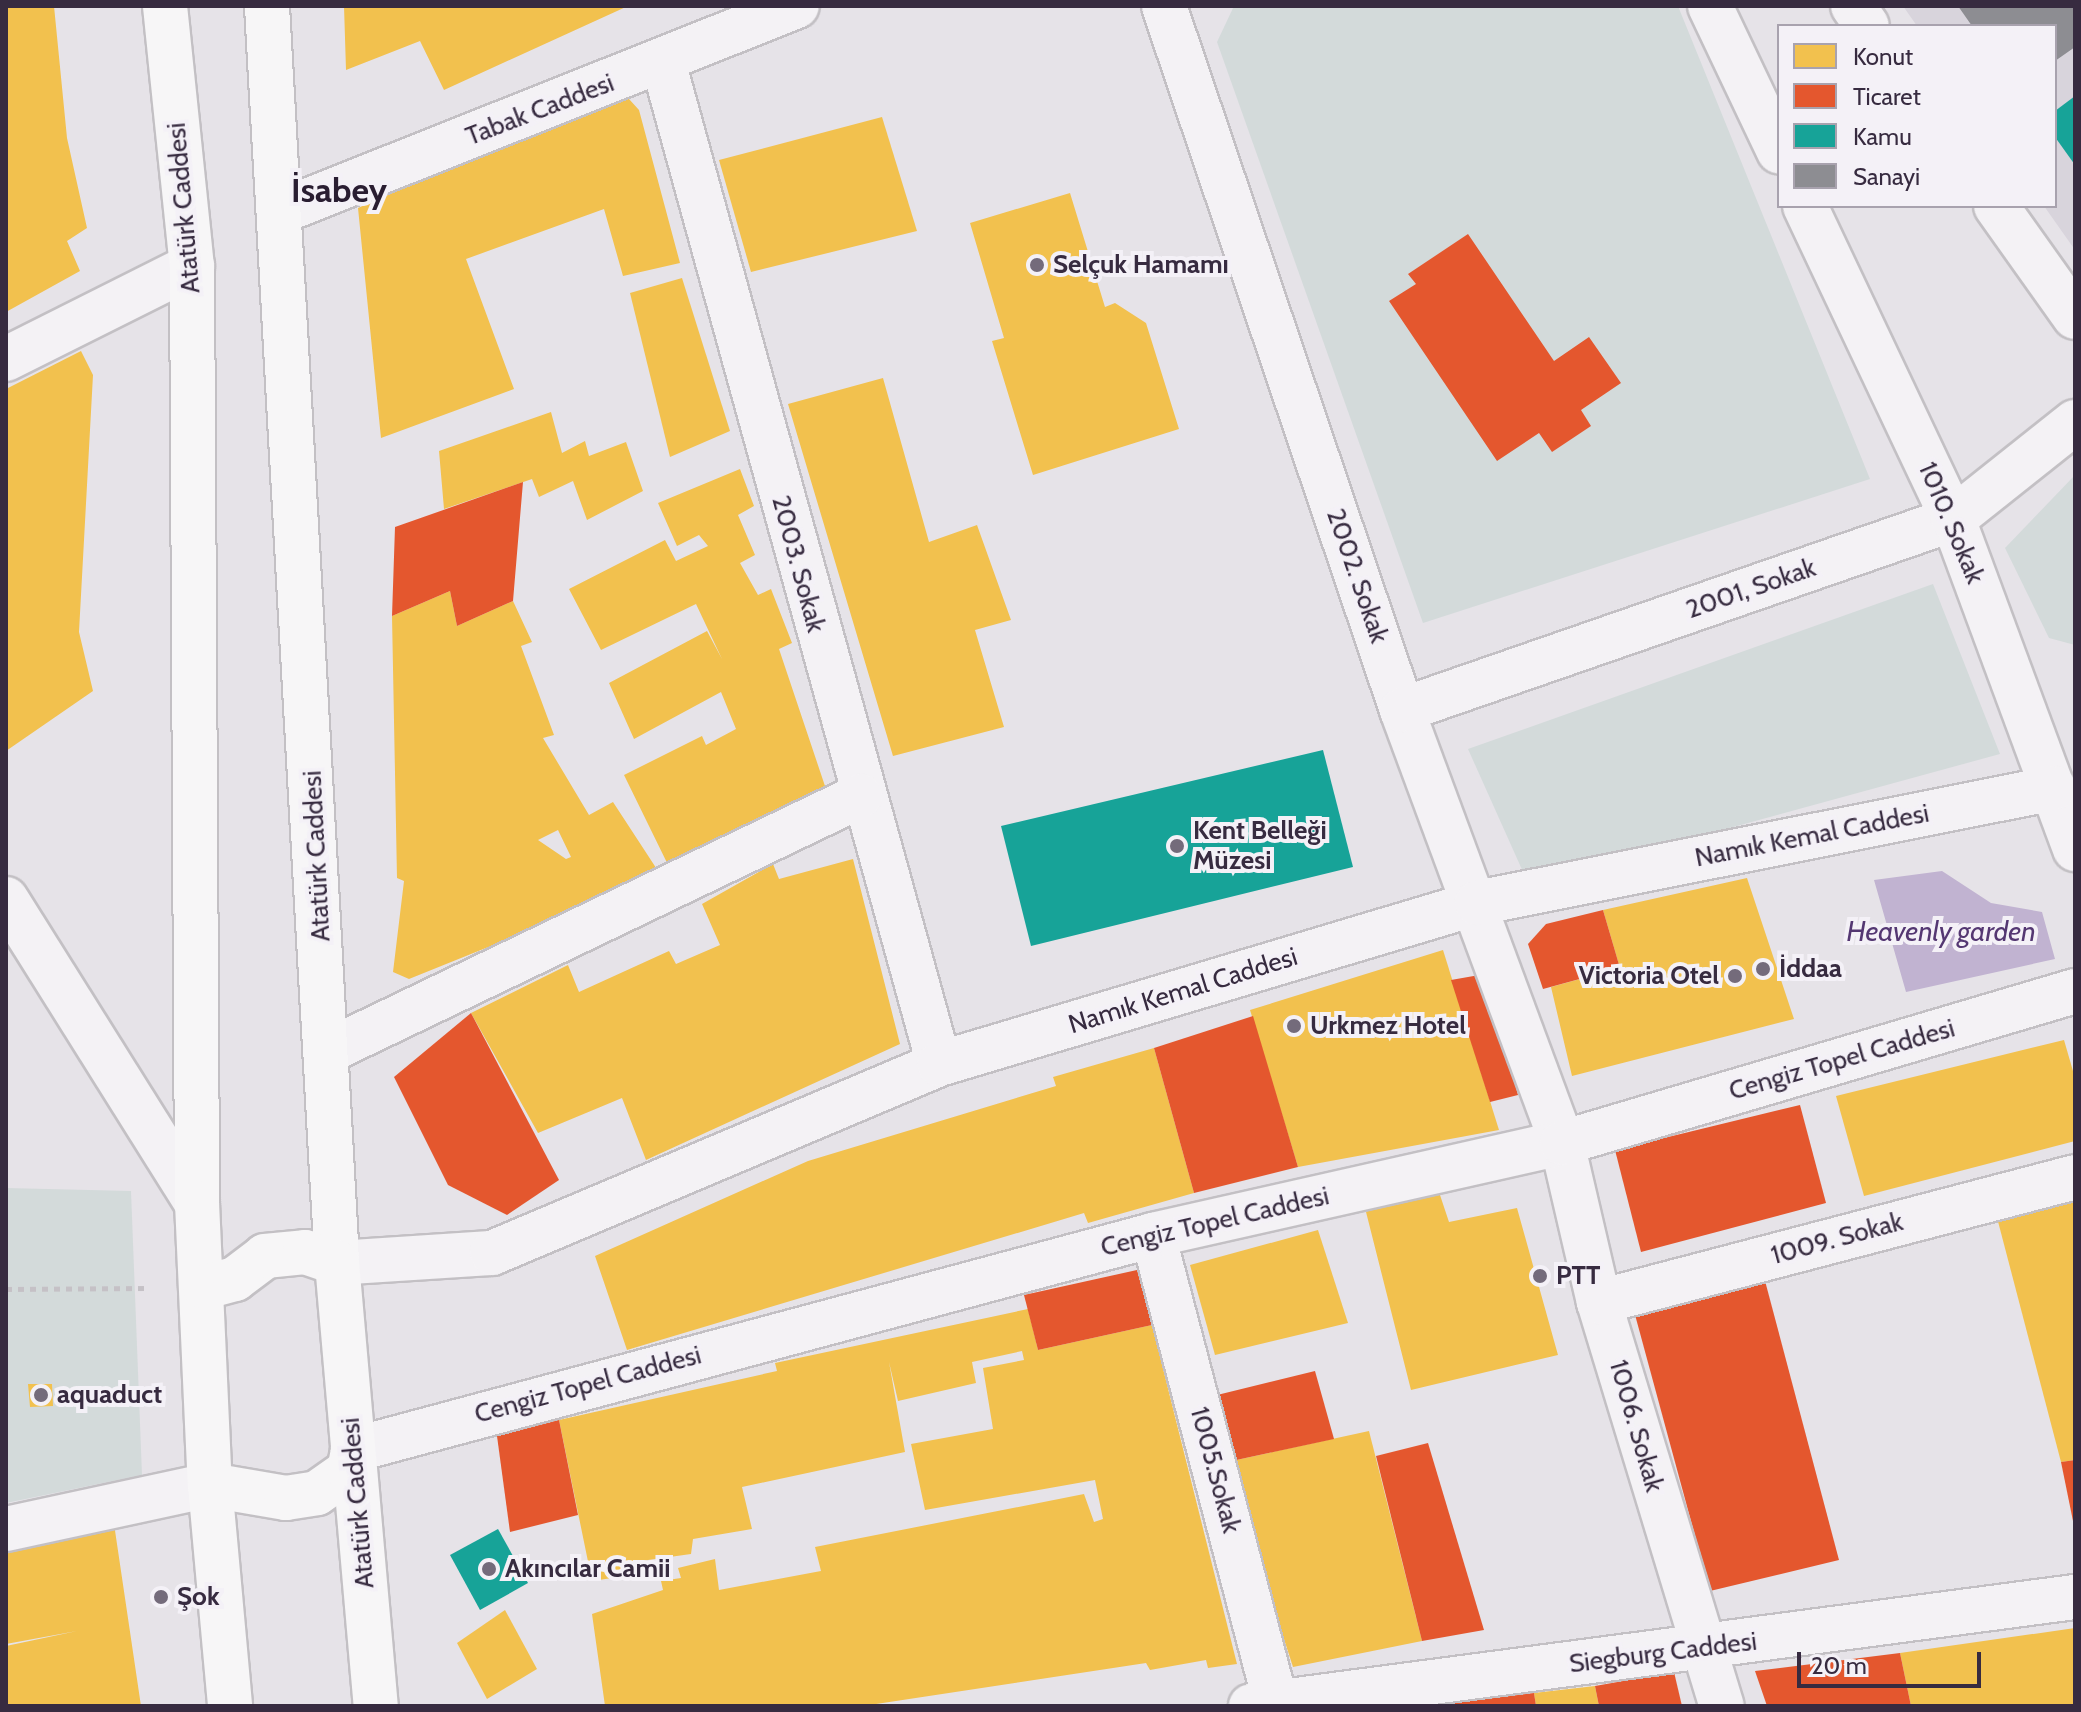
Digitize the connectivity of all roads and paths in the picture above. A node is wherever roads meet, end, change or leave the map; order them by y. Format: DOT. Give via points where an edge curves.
graph roads {
  1 [pos="165,6"];
  2 [pos="267,6"];
  3 [pos="797,6"];
  4 [pos="1164,6"];
  5 [pos="1710,6"];
  6 [pos="1853,6"];
  7 [pos="1866,24"];
  8 [pos="663,62"];
  9 [pos="1777,147"];
  10 [pos="1806,208"];
  11 [pos="1997,208"];
  12 [pos="282,211"];
  13 [pos="192,266"];
  14 [pos="2075,317"];
  15 [pos="6,359"];
  16 [pos="2075,422"];
  17 [pos="1953,519"];
  18 [pos="1402,710"];
  19 [pos="2054,788"];
  20 [pos="860,796"];
  21 [pos="2075,849"];
  22 [pos="6,899"];
  23 [pos="1477,903"];
  24 [pos="2075,991"];
  25 [pos="328,1051"];
  26 [pos="939,1064"];
  27 [pos="1562,1143"];
  28 [pos="2075,1177"];
  29 [pos="197,1203"];
  30 [pos="1153,1235"];
  31 [pos="337,1263"];
  32 [pos="205,1287"];
  33 [pos="6,1289"];
  34 [pos="1599,1302"];
  35 [pos="353,1450"];
  36 [pos="210,1485"];
  37 [pos="6,1529"];
  38 [pos="2075,1597"];
  39 [pos="1701,1648"];
  40 [pos="1268,1705"];
  41 [pos="230,1706"];
  42 [pos="376,1706"];
  43 [pos="1722,1706"];
  1 -- 13 [label="highway, Atatürk Caddesi"];
  2 -- 12 [label="highway, Atatürk Caddesi"];
  3 -- 8 [label="street, Tabak Caddesi"];
  4 -- 18 [label="street, 2002. Sokak"];
  5 -- 9 [label="street"];
  6 -- 7 [label="street"];
  8 -- 12 [label="street, Tabak Caddesi"];
  8 -- 20 [label="street, 2003. Sokak"];
  10 -- 17 [label="street, 1010. Sokak"];
  11 -- 14 [label="street"];
  12 -- 25 [label="highway, Atatürk Caddesi"];
  13 -- 15 [label="street"];
  13 -- 29 [label="highway, Atatürk Caddesi"];
  16 -- 17 [label="street, 2001, Sokak"];
  17 -- 18 [label="street, 2001, Sokak"];
  17 -- 19 [label="street, 1010. Sokak"];
  18 -- 23 [label="street, 2002. Sokak"];
  19 -- 21 [label="street, 1010. Sokak"];
  19 -- 23 [label="street, Namık Kemal Caddesi"];
  20 -- 25 [label="street"];
  20 -- 26 [label="street, 2003. Sokak"];
  22 -- 29 [label="street"];
  23 -- 26 [label="street, Namık Kemal Caddesi"];
  23 -- 27 [label="street, 2002. Sokak"];
  24 -- 27 [label="street, Cengiz Topel Caddesi"];
  25 -- 31 [label="highway, Atatürk Caddesi"];
  26 -- 31 [label="street, Namık Kemal Caddesi" via="492,1253"];
  27 -- 30 [label="street, Cengiz Topel Caddesi"];
  27 -- 34 [label="street, 1006. Sokak"];
  28 -- 34 [label="street, 1009. Sokak"];
  29 -- 32 [label="highway, Atatürk Caddesi"];
  30 -- 35 [label="street, Cengiz Topel Caddesi"];
  30 -- 40 [label="street, 1005.Sokak"];
  31 -- 32 [label="highway" via="305,1252 265,1256 235,1279"];
  31 -- 35 [label="highway, Atatürk Caddesi"];
  32 -- 33 [label="path"];
  32 -- 36 [label="highway, Atatürk Caddesi"];
  34 -- 39 [label="street, 1006. Sokak"];
  35 -- 36 [label="highway" via="349,1471 317,1493 286,1498"];
  35 -- 42 [label="highway, Atatürk Caddesi"];
  36 -- 37 [label="street"];
  36 -- 41 [label="highway, Atatürk Caddesi"];
  38 -- 39 [label="street, Siegburg Caddesi"];
  39 -- 40 [label="street, Siegburg Caddesi"];
  39 -- 43 [label="street, 1006. Sokak"];
}
